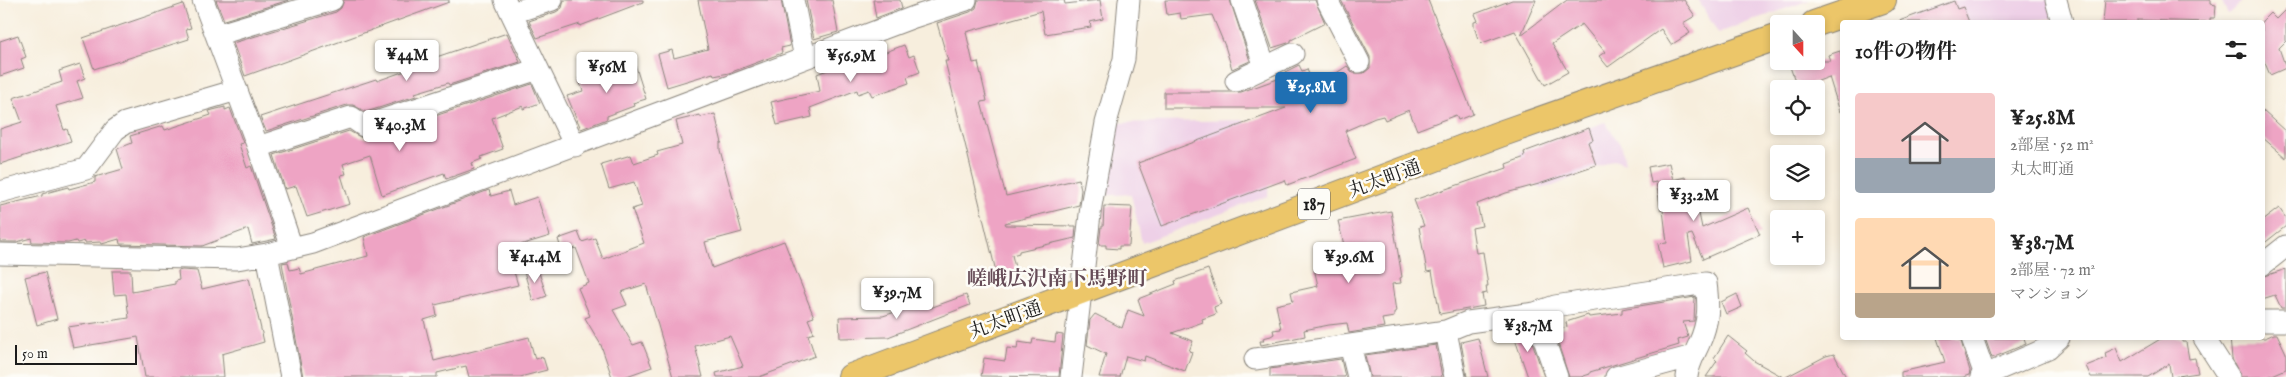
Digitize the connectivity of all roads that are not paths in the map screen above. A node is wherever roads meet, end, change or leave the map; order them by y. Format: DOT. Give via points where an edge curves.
graph roads {
  1 [pos="203,0"];
  2 [pos="332,0"];
  3 [pos="552,0"];
  4 [pos="793,0"];
  5 [pos="966,0"];
  6 [pos="1129,0"];
  7 [pos="1242,0"];
  8 [pos="1327,0"];
  9 [pos="1883,0"];
  10 [pos="2056,0"];
  11 [pos="509,7"];
  12 [pos="912,9"];
  13 [pos="1825,20"];
  14 [pos="2061,20"];
  15 [pos="216,35"];
  16 [pos="1770,39"];
  17 [pos="1293,54"];
  18 [pos="805,58"];
  19 [pos="1359,62"];
  20 [pos="1266,67"];
  21 [pos="538,69"];
  22 [pos="1236,81"];
  23 [pos="237,90"];
  24 [pos="575,146"];
  25 [pos="258,147"];
  26 [pos="0,192"];
  27 [pos="2286,246"];
  28 [pos="292,248"];
  29 [pos="0,254"];
  30 [pos="267,254"];
  31 [pos="2265,263"];
  32 [pos="1080,290"];
  33 [pos="1535,313"];
  34 [pos="2286,320"];
  35 [pos="2265,321"];
  36 [pos="1446,331"];
  37 [pos="1973,340"];
  38 [pos="2057,340"];
  39 [pos="2205,340"];
  40 [pos="1350,345"];
  41 [pos="1692,356"];
  42 [pos="1255,359"];
  43 [pos="1983,376"];
  44 [pos="291,377"];
  45 [pos="851,377"];
  46 [pos="1071,377"];
  47 [pos="1358,377"];
  48 [pos="1455,377"];
  49 [pos="1557,377"];
  50 [pos="1616,377"];
  51 [pos="1687,377"];
  52 [pos="2228,377"];
  1 -- 15 [label="street"];
  2 -- 15 [label="street"];
  3 -- 11 [label="street"];
  4 -- 18 [label="street"];
  5 -- 12 [label="street"];
  6 -- 32 [label="street" via="1124,59 1106,124"];
  7 -- 20 [label="street"];
  8 -- 19 [label="street"];
  9 -- 13 [label="main road"];
  10 -- 14 [label="street"];
  11 -- 21 [label="street"];
  12 -- 18 [label="street"];
  15 -- 23 [label="street"];
  16 -- 32 [label="main road, 丸太町通 / 187" via="1500,134"];
  17 -- 20 [label="street"];
  18 -- 24 [label="street"];
  20 -- 22 [label="street"];
  21 -- 24 [label="street"];
  21 -- 25 [label="street" via="364,126 351,117"];
  23 -- 25 [label="street"];
  23 -- 26 [label="street" via="125,123 115,130 86,169"];
  24 -- 28 [label="street" via="314,243"];
  25 -- 28 [label="street"];
  27 -- 31 [label="street"];
  28 -- 30 [label="street"];
  29 -- 30 [label="street" via="228,258"];
  30 -- 44 [label="street"];
  32 -- 45 [label="main road, 丸太町通 / 187"];
  32 -- 46 [label="street"];
  33 -- 36 [label="street" via="1468,322"];
  33 -- 41 [label="street" via="1555,306 1706,283 1709,311"];
  33 -- 49 [label="street"];
  34 -- 35 [label="street"];
  36 -- 40 [label="street"];
  36 -- 48 [label="street"];
  37 -- 43 [label="street"];
  38 -- 43 [label="street" via="2048,348"];
  39 -- 52 [label="street"];
  40 -- 42 [label="street"];
  40 -- 47 [label="street"];
  41 -- 50 [label="street"];
  41 -- 51 [label="street"];
}
